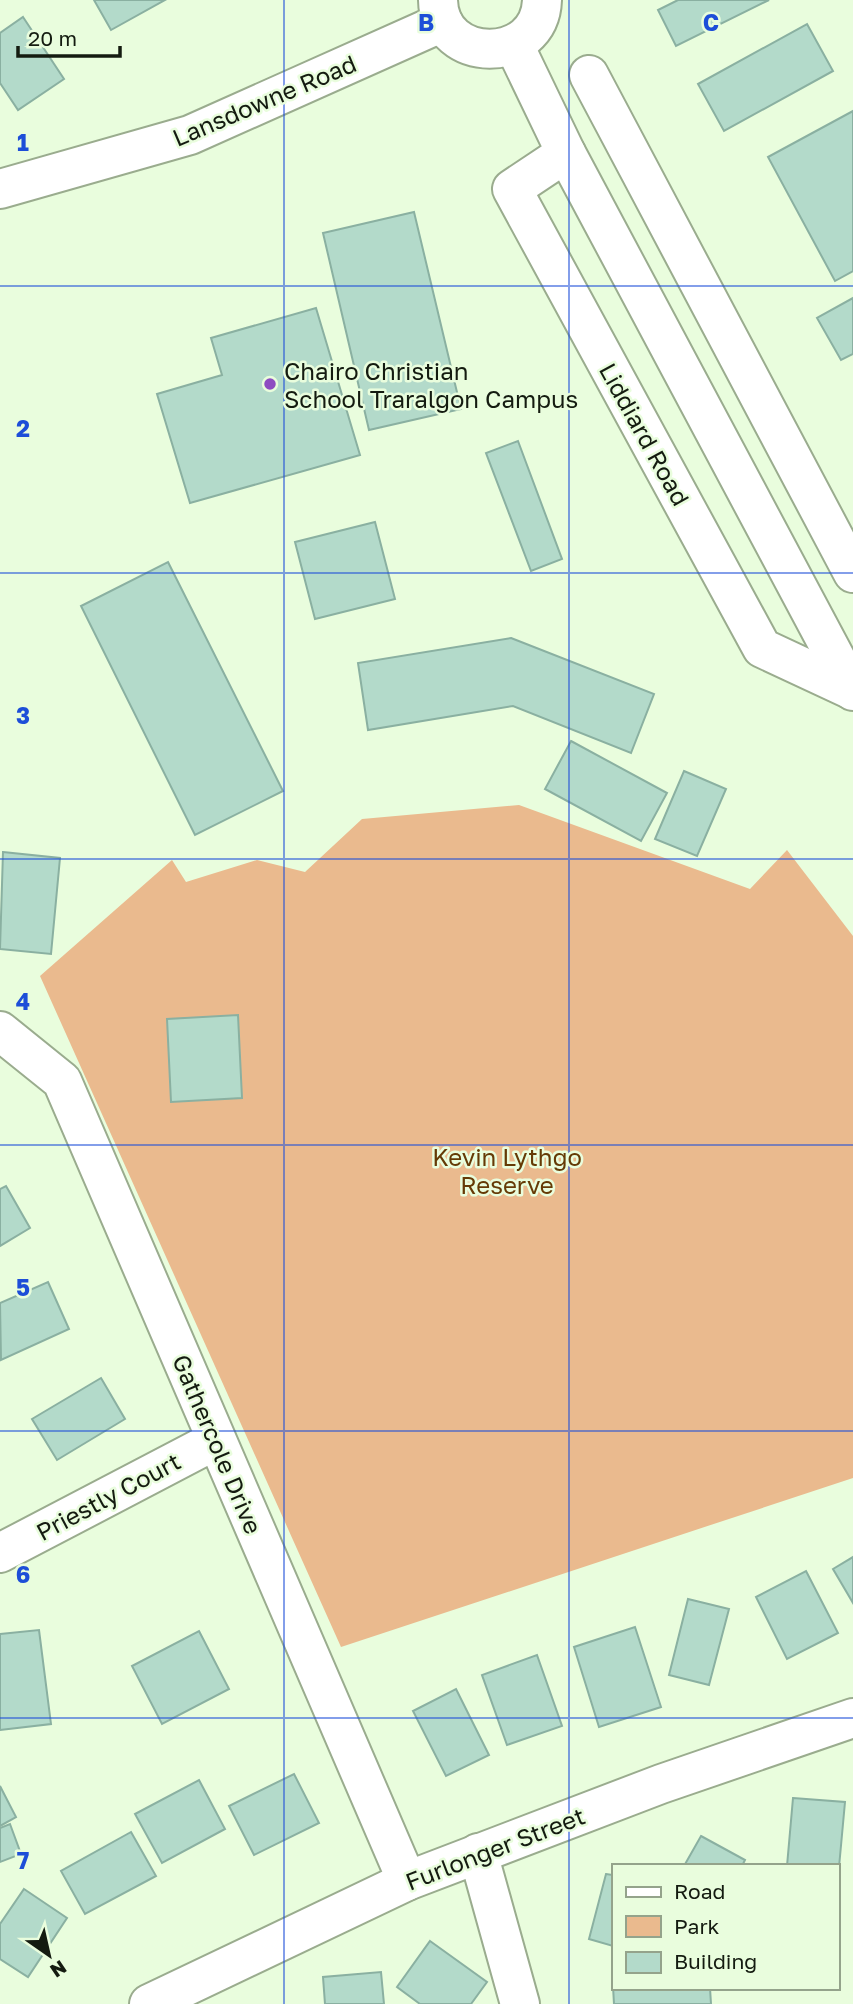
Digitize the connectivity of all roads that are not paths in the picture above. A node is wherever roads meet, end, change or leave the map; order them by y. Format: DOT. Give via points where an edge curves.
graph roads {
  1 [pos="542,0"];
  2 [pos="441,11"];
  3 [pos="514,45"];
  4 [pos="589,75"];
  5 [pos="566,153"];
  6 [pos="0,189"];
  7 [pos="853,573"];
  8 [pos="853,691"];
  9 [pos="0,1031"];
  10 [pos="216,1440"];
  11 [pos="0,1553"];
  12 [pos="853,1718"];
  13 [pos="478,1853"];
  14 [pos="407,1881"];
  15 [pos="149,2004"];
  16 [pos="520,2004"];
  1 -- 3 [label="street" via="536,22"];
  2 -- 3 [label="street" via="453,35 466,45 482,50"];
  2 -- 6 [label="street, Lansdowne Road" via="190,135"];
  3 -- 5 [label="street, Liddiard Road"];
  4 -- 7 [label="street"];
  5 -- 8 [label="street, Liddiard Road"];
  5 -- 8 [label="street, Liddiard Road" via="512,189 762,648"];
  9 -- 10 [label="street, Gathercole Drive" via="62,1081"];
  10 -- 11 [label="street, Priestly Court"];
  10 -- 14 [label="street, Gathercole Drive"];
  12 -- 13 [label="street, Furlonger Street"];
  13 -- 14 [label="street, Furlonger Street"];
  13 -- 16 [label="street"];
  14 -- 15 [label="street, Furlonger Street"];
}
